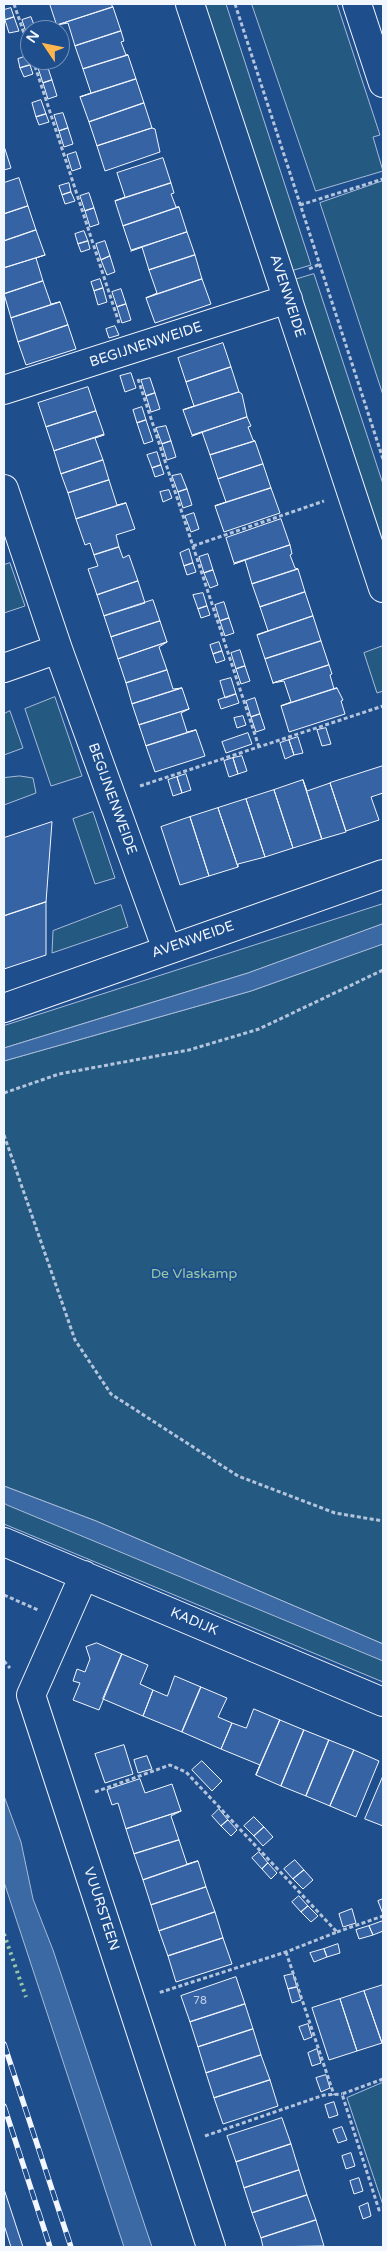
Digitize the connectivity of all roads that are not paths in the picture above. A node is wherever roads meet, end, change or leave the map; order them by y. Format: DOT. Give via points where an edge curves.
graph roads {
  1 [pos="190,4"];
  2 [pos="357,4"];
  3 [pos="383,83"];
  4 [pos="288,299"];
  5 [pos="4,390"];
  6 [pos="4,489"];
  7 [pos="383,588"];
  8 [pos="58,649"];
  9 [pos="4,668"];
  10 [pos="383,874"];
  11 [pos="167,950"];
  12 [pos="4,1008"];
  13 [pos="4,1542"];
  14 [pos="84,1575"];
  15 [pos="383,1702"];
  16 [pos="211,2247"];
  1 -- 4 [label="street, AVENWEIDE"];
  2 -- 3 [label="street"];
  4 -- 5 [label="street, BEGIJNENWEIDE"];
  4 -- 7 [label="street, AVENWEIDE"];
  6 -- 8 [label="street, BEGIJNENWEIDE"];
  8 -- 9 [label="street"];
  8 -- 11 [label="street, BEGIJNENWEIDE"];
  10 -- 11 [label="street, AVENWEIDE"];
  11 -- 12 [label="street, AVENWEIDE"];
  13 -- 14 [label="street, KADIJK"];
  14 -- 15 [label="street, KADIJK"];
  14 -- 16 [label="street, VUURSTEEN" via="31,1695"];
}
